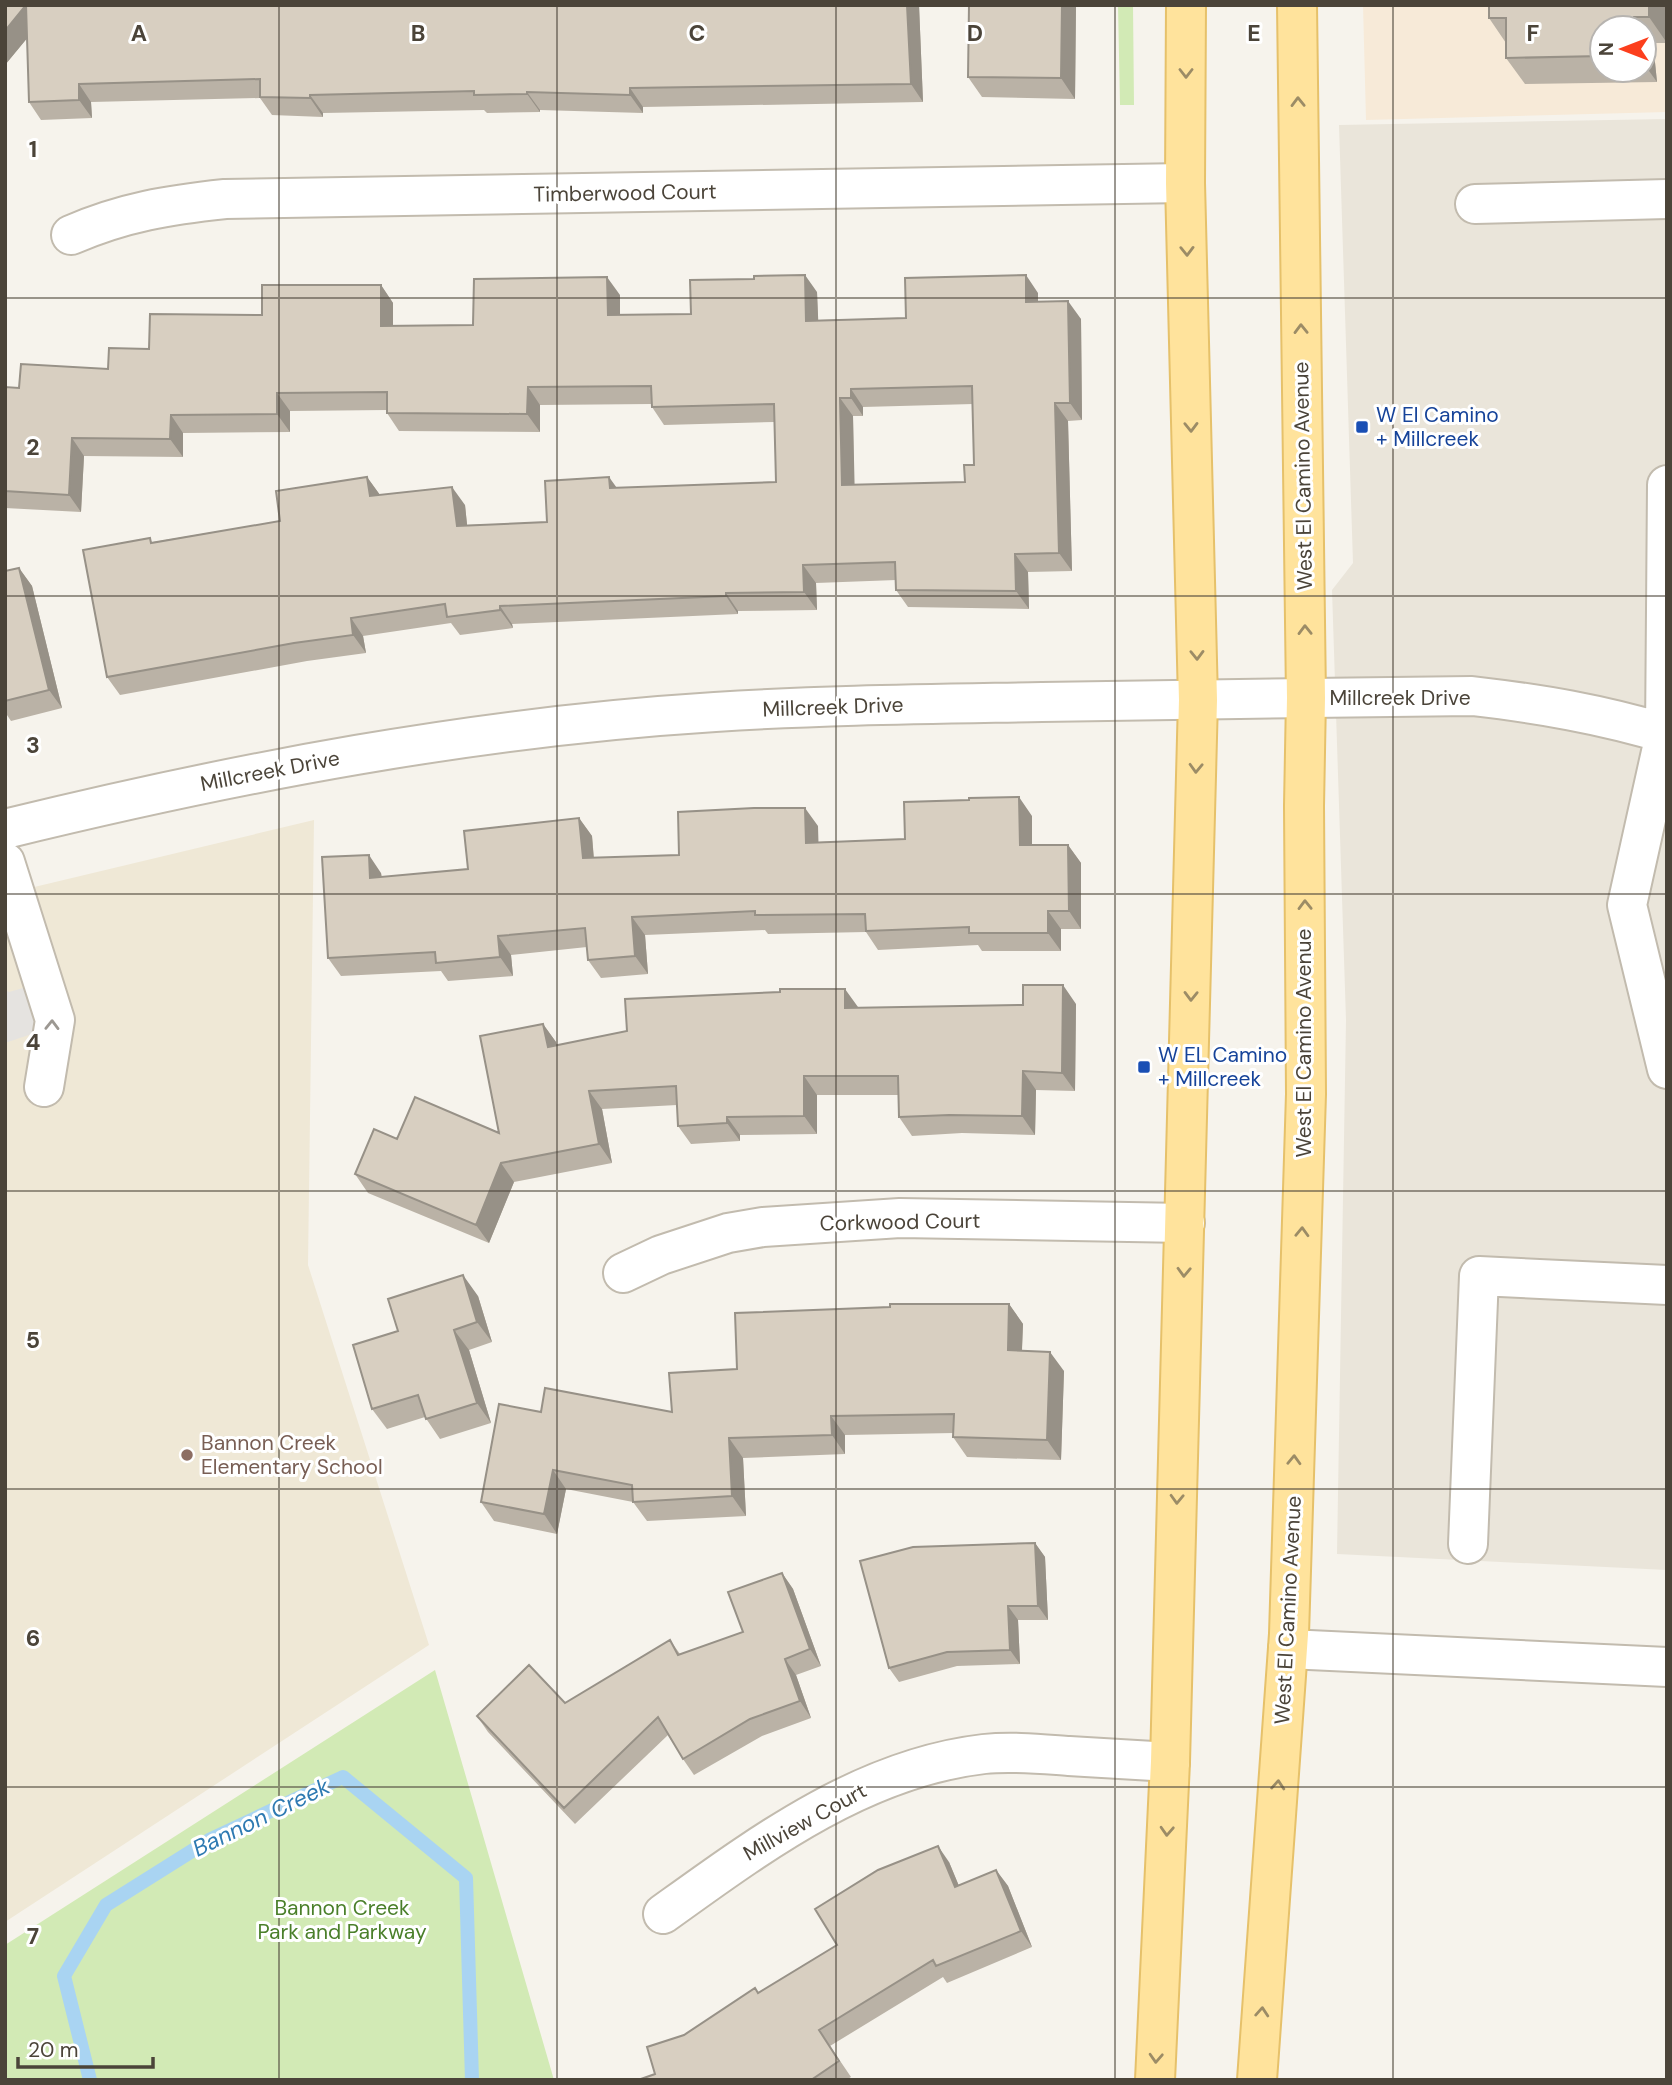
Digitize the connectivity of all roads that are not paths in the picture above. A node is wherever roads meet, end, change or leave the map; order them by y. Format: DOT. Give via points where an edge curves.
graph roads {
  1 [pos="1186,5"];
  2 [pos="1297,5"];
  3 [pos="1185,183"];
  4 [pos="1667,199"];
  5 [pos="1475,204"];
  6 [pos="71,234"];
  7 [pos="1667,485"];
  8 [pos="1306,698"];
  9 [pos="1198,700"];
  10 [pos="1666,734"];
  11 [pos="5,829"];
  12 [pos="5,862"];
  13 [pos="1667,1069"];
  14 [pos="44,1087"];
  15 [pos="1185,1223"];
  16 [pos="623,1273"];
  17 [pos="1667,1286"];
  18 [pos="1468,1544"];
  19 [pos="1288,1649"];
  20 [pos="1667,1667"];
  21 [pos="1170,1762"];
  22 [pos="663,1913"];
  23 [pos="1155,2080"];
  24 [pos="1257,2080"];
  1 -- 3 [label="main road, one-way"];
  8 -- 2 [label="main road, West El Camino Avenue, one-way"];
  3 -- 6 [label="street, Timberwood Court" via="225,199 160,206"];
  3 -- 9 [label="main road, one-way"];
  4 -- 5 [label="street"];
  7 -- 10 [label="street"];
  8 -- 9 [label="street, Millcreek Drive"];
  8 -- 10 [label="street, Millcreek Drive" via="1472,696 1546,704"];
  19 -- 8 [label="main road, West El Camino Avenue, one-way" via="1306,1094"];
  9 -- 11 [label="street, Millcreek Drive" via="845,705 516,731 319,760"];
  9 -- 15 [label="main road, one-way"];
  10 -- 13 [label="street" via="1627,905"];
  14 -- 12 [label="street, one-way" via="55,1020"];
  15 -- 16 [label="street, Corkwood Court" via="900,1218 762,1227 661,1255"];
  15 -- 21 [label="main road, one-way"];
  17 -- 18 [label="street" via="1479,1276"];
  19 -- 20 [label="street"];
  24 -- 19 [label="main road, West El Camino Avenue, one-way"];
  21 -- 22 [label="street, Millview Court" via="1020,1752 983,1754 912,1769 845,1796 738,1860"];
  21 -- 23 [label="main road, one-way"];
}
